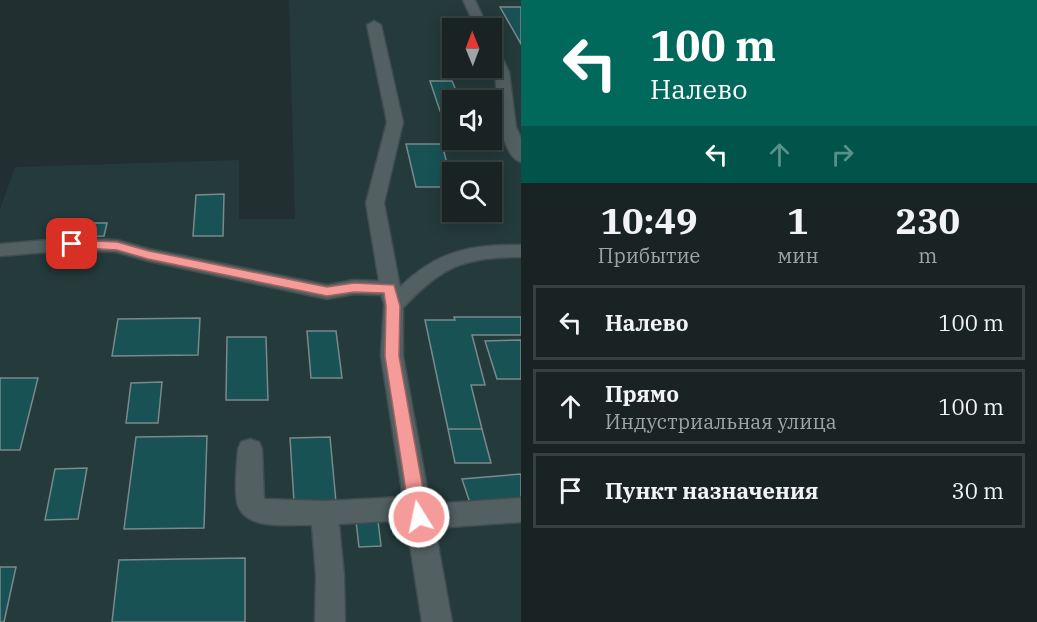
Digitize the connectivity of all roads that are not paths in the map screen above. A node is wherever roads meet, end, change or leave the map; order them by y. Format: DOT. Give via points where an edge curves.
graph roads {
  1 [pos="469,0"];
  2 [pos="477,18"];
  3 [pos="374,25"];
  4 [pos="502,72"];
  5 [pos="521,94"];
  6 [pos="504,96"];
  7 [pos="521,158"];
  8 [pos="0,250"];
  9 [pos="521,251"];
  10 [pos="391,297"];
  11 [pos="250,449"];
  12 [pos="521,510"];
  13 [pos="418,512"];
  14 [pos="325,513"];
  15 [pos="330,622"];
  16 [pos="437,622"];
  1 -- 2 [label="street"];
  3 -- 10 [label="street" via="395,123 375,203"];
  4 -- 6 [label="street"];
  5 -- 6 [label="street"];
  6 -- 7 [label="street" via="508,127"];
  8 -- 10 [label="street" via="72,244 117,246 327,292 354,287"];
  9 -- 10 [label="street" via="477,252 441,264"];
  10 -- 13 [label="street" via="392,356"];
  11 -- 14 [label="street" via="250,502 258,511"];
  12 -- 13 [label="street"];
  13 -- 14 [label="street"];
  13 -- 16 [label="street"];
  14 -- 15 [label="street"];
}
